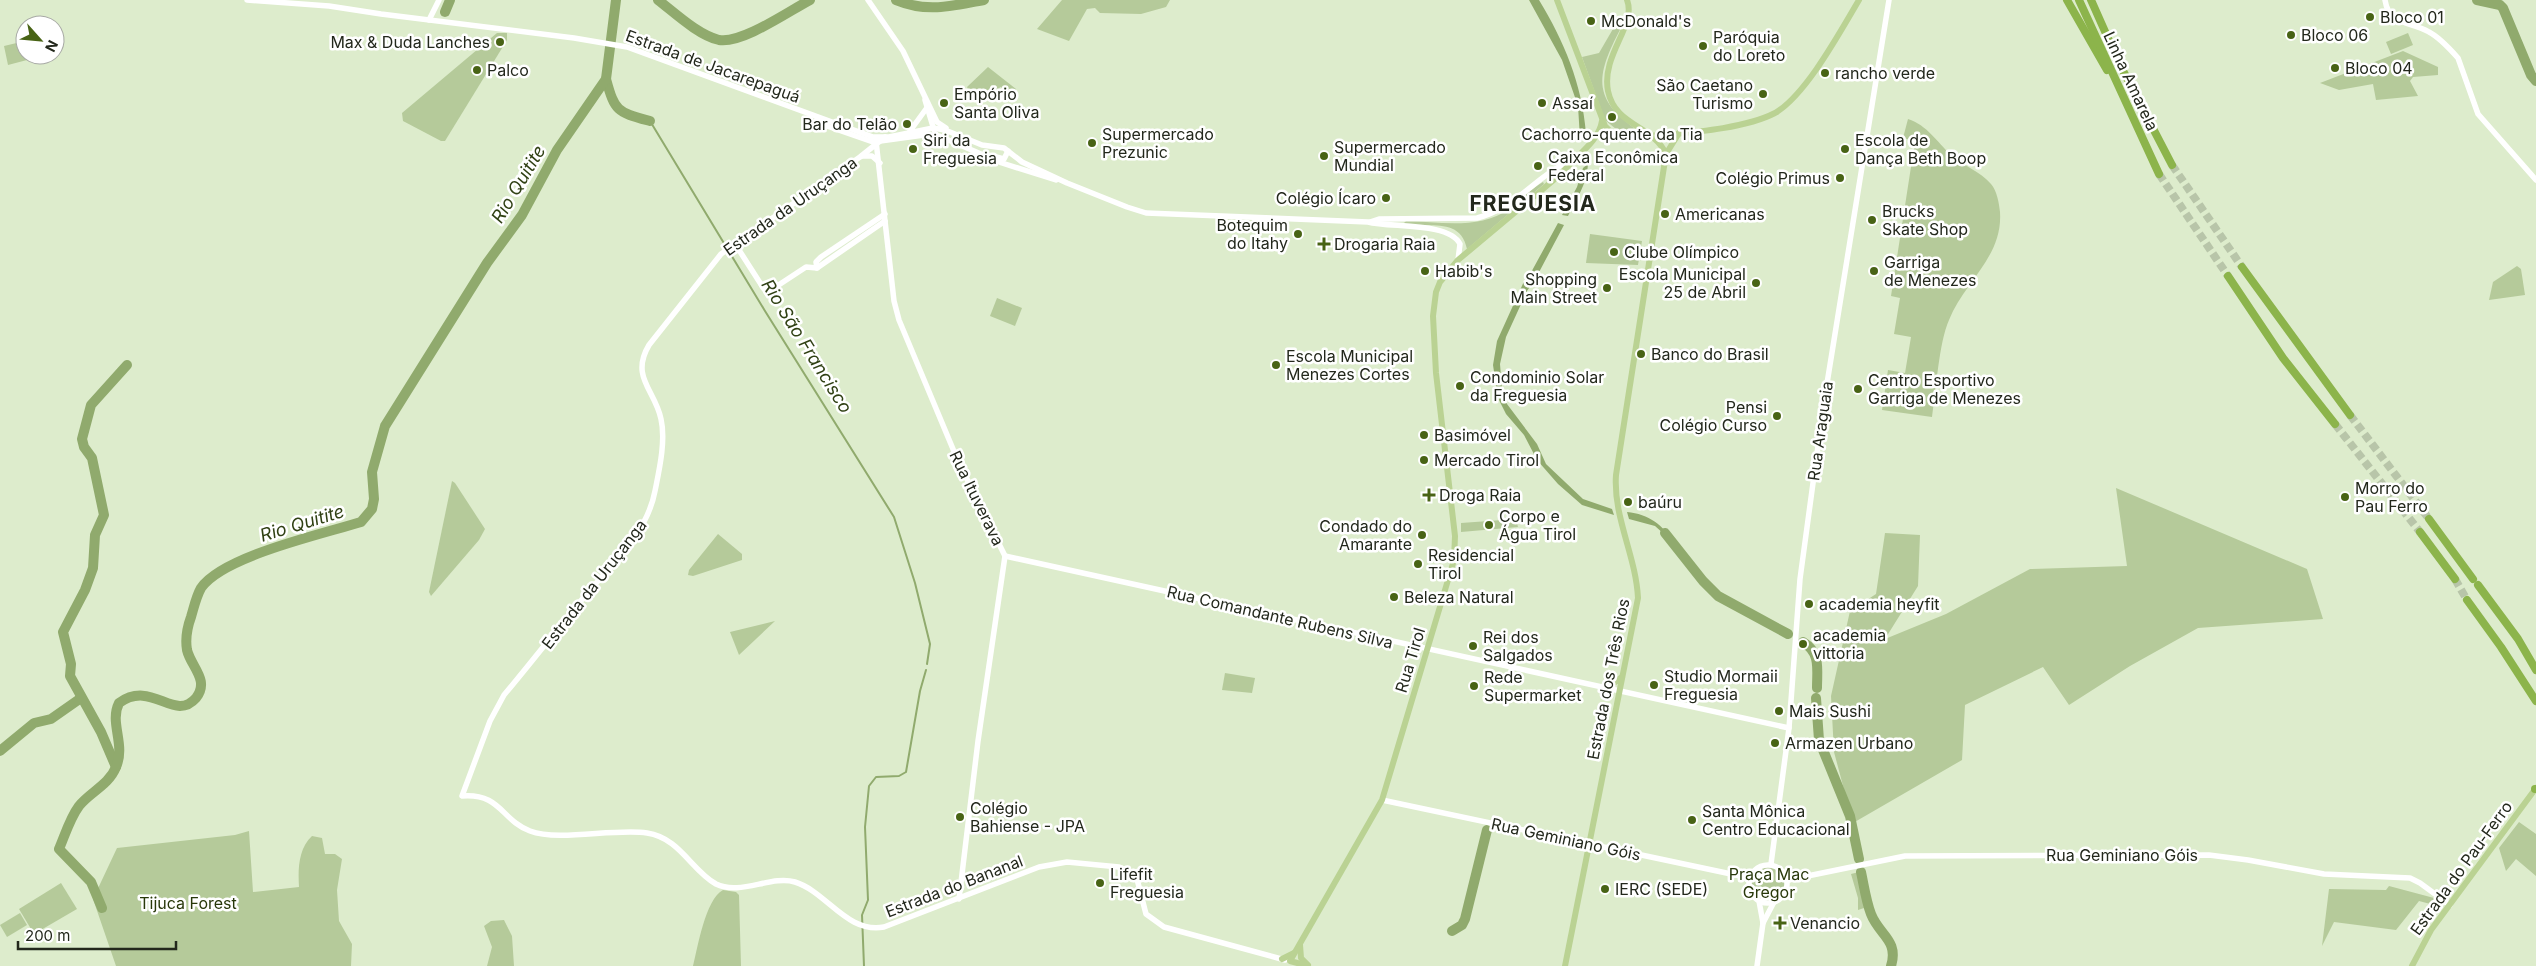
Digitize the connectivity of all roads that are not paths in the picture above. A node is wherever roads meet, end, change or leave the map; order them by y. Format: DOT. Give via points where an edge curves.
graph roads {
  1 [pos="247,0"];
  2 [pos="439,0"];
  3 [pos="868,0"];
  4 [pos="1557,0"];
  5 [pos="1627,0"];
  6 [pos="1859,0"];
  7 [pos="1889,0"];
  8 [pos="2067,0"];
  9 [pos="2079,0"];
  10 [pos="2091,0"];
  11 [pos="2385,0"];
  12 [pos="275,1"];
  13 [pos="429,20"];
  14 [pos="2122,94"];
  15 [pos="925,98"];
  16 [pos="926,109"];
  17 [pos="813,117"];
  18 [pos="1602,121"];
  19 [pos="933,128"];
  20 [pos="908,132"];
  21 [pos="952,133"];
  22 [pos="1679,133"];
  23 [pos="1654,136"];
  24 [pos="885,137"];
  25 [pos="942,137"];
  26 [pos="857,138"];
  27 [pos="875,140"];
  28 [pos="902,140"];
  29 [pos="1008,151"];
  30 [pos="979,153"];
  31 [pos="1666,154"];
  32 [pos="860,157"];
  33 [pos="1572,160"];
  34 [pos="880,163"];
  35 [pos="2172,165"];
  36 [pos="2159,174"];
  37 [pos="2536,180"];
  38 [pos="1067,183"];
  39 [pos="885,217"];
  40 [pos="1368,222"];
  41 [pos="744,237"];
  42 [pos="728,248"];
  43 [pos="739,250"];
  44 [pos="1458,260"];
  45 [pos="2242,266"];
  46 [pos="2228,276"];
  47 [pos="2350,415"];
  48 [pos="2335,424"];
  49 [pos="2429,519"];
  50 [pos="2420,532"];
  51 [pos="1005,556"];
  52 [pos="2454,580"];
  53 [pos="2468,600"];
  54 [pos="1428,650"];
  55 [pos="2536,670"];
  56 [pos="1623,677"];
  57 [pos="1607,688"];
  58 [pos="1620,691"];
  59 [pos="2536,702"];
  60 [pos="1789,728"];
  61 [pos="2536,789"];
  62 [pos="462,796"];
  63 [pos="1382,800"];
  64 [pos="1590,844"];
  65 [pos="1771,864"];
  66 [pos="1750,878"];
  67 [pos="1788,880"];
  68 [pos="959,899"];
  69 [pos="1759,901"];
  70 [pos="1774,902"];
  71 [pos="2450,905"];
  72 [pos="1763,923"];
  73 [pos="1300,944"];
  74 [pos="1295,953"];
  75 [pos="1282,959"];
  76 [pos="1290,961"];
  77 [pos="1309,966"];
  78 [pos="1565,966"];
  79 [pos="1757,966"];
  80 [pos="2412,966"];
  1 -- 12 [label="street, Estrada de Jacarepaguá"];
  2 -- 13 [label="street"];
  3 -- 15 [label="street" via="903,50"];
  4 -- 18 [label="main road"];
  5 -- 23 [label="main road" via="1629,15 1607,72 1609,93 1612,104 1626,119"];
  6 -- 22 [label="main road" via="1808,80 1779,110 1748,122"];
  7 -- 60 [label="street, Rua Araguaia" via="1824,402 1800,579"];
  8 -- 14 [label="highway"];
  9 -- 14 [label="highway, Linha Amarela"];
  10 -- 35 [label="highway, Linha Amarela" via="2119,64"];
  11 -- 37 [label="street" via="2396,21 2430,32 2453,53 2478,114"];
  12 -- 13 [label="street, Estrada de Jacarepaguá"];
  13 -- 17 [label="street, Estrada de Jacarepaguá" via="603,42"];
  14 -- 36 [label="highway, Linha Amarela"];
  15 -- 16 [label="street"];
  15 -- 21 [label="street" via="937,122"];
  16 -- 19 [label="street"];
  16 -- 20 [label="street"];
  17 -- 26 [label="street, Estrada de Jacarepaguá"];
  17 -- 27 [label="street, Estrada de Jacarepaguá" via="830,120"];
  18 -- 23 [label="main road" via="1612,132"];
  18 -- 33 [label="main road, Estrada de Jacarepaguá" via="1596,138"];
  19 -- 20 [label="street, Estrada de Jacarepaguá"];
  19 -- 21 [label="street, Estrada de Jacarepaguá"];
  19 -- 25 [label="street"];
  20 -- 24 [label="street, Estrada de Jacarepaguá"];
  21 -- 29 [label="street, Estrada de Jacarepaguá"];
  22 -- 23 [label="main road"];
  22 -- 31 [label="main road, Estrada dos Três Rios"];
  23 -- 31 [label="main road"];
  24 -- 27 [label="street, Estrada da Uruçanga"];
  25 -- 28 [label="street, Estrada de Jacarepaguá"];
  25 -- 30 [label="street, Estrada de Jacarepaguá"];
  26 -- 27 [label="street, Estrada de Jacarepaguá"];
  26 -- 32 [label="street" via="865,147"];
  27 -- 28 [label="street, Estrada de Jacarepaguá"];
  27 -- 32 [label="street, Estrada da Uruçanga"];
  27 -- 34 [label="street, Rua Ituverava"];
  28 -- 34 [label="street" via="884,148"];
  29 -- 30 [label="street" via="1002,159"];
  29 -- 38 [label="street, Estrada de Jacarepaguá" via="1022,162"];
  30 -- 38 [label="street, Estrada de Jacarepaguá" via="1002,164"];
  31 -- 56 [label="main road, Estrada dos Três Rios" via="1616,475 1617,503 1635,571 1638,598"];
  32 -- 34 [label="street" via="872,156"];
  32 -- 41 [label="street, Estrada da Uruçanga"];
  33 -- 40 [label="street, Estrada de Jacarepaguá" via="1557,166 1509,205 1486,216"];
  33 -- 44 [label="main road, Estrada de Jacarepaguá" via="1562,173"];
  34 -- 39 [label="street, Rua Ituverava"];
  38 -- 40 [label="street, Estrada de Jacarepaguá" via="1146,213"];
  39 -- 43 [label="street" via="821,256 816,263 817,268 806,267 773,289 764,289"];
  39 -- 51 [label="street, Rua Ituverava" via="894,301 902,329 954,453"];
  40 -- 44 [label="street, Estrada de Jacarepaguá" via="1448,232 1460,244"];
  41 -- 42 [label="street, Estrada da Uruçanga"];
  41 -- 43 [label="street" via="739,243"];
  42 -- 43 [label="street"];
  42 -- 62 [label="street, Estrada da Uruçanga" via="668,320 642,359 643,376 662,427 656,490 647,518 625,550 504,695 490,721"];
  44 -- 54 [label="main road, Rua Tirol" via="1440,282 1434,301 1436,373 1455,550 1452,572"];
  45 -- 47 [label="highway"];
  46 -- 48 [label="highway" via="2283,358"];
  49 -- 55 [label="highway" via="2518,639"];
  50 -- 52 [label="highway"];
  51 -- 54 [label="street, Rua Comandante Rubens Silva"];
  51 -- 68 [label="street, Rua Ituverava"];
  53 -- 59 [label="highway"];
  54 -- 57 [label="street, Rua Comandante Rubens Silva"];
  54 -- 63 [label="main road, Rua Tirol"];
  56 -- 57 [label="main road"];
  56 -- 58 [label="main road, Estrada dos Três Rios"];
  57 -- 58 [label="street, Rua Comandante Rubens Silva"];
  58 -- 60 [label="street, Rua Comandante Rubens Silva"];
  58 -- 64 [label="main road, Estrada dos Três Rios"];
  60 -- 65 [label="street, Rua Araguaia"];
  61 -- 71 [label="main road, Estrada do Pau-Ferro"];
  62 -- 68 [label="street, Estrada do Bananal" via="476,794 487,799 519,824 537,833 650,833 676,846 717,884 797,883 866,927 884,927"];
  63 -- 64 [label="street, Rua Geminiano Góis"];
  63 -- 73 [label="main road, Rua Tirol"];
  64 -- 66 [label="street, Rua Geminiano Góis"];
  64 -- 78 [label="main road, Estrada dos Três Rios"];
  65 -- 66 [label="street" via="1758,867"];
  65 -- 67 [label="street" via="1782,869"];
  66 -- 69 [label="street" via="1750,891"];
  67 -- 70 [label="street" via="1786,893"];
  67 -- 71 [label="street, Rua Geminiano Góis" via="1904,856 2209,855 2324,874 2410,878"];
  68 -- 75 [label="street, Estrada do Bananal" via="1053,863 1084,862 1118,867 1136,879 1146,914 1156,923"];
  69 -- 70 [label="street"];
  69 -- 72 [label="street"];
  70 -- 72 [label="street"];
  71 -- 80 [label="main road, Estrada do Pau-Ferro" via="2426,938"];
  72 -- 79 [label="street"];
  73 -- 74 [label="main road, Rua Tirol"];
  73 -- 77 [label="main road" via="1301,958"];
  74 -- 75 [label="main road"];
  74 -- 76 [label="main road, Rua Tirol"];
  75 -- 76 [label="street, Estrada do Bananal"];
  76 -- 77 [label="main road, Estrada do Bananal"];
}
